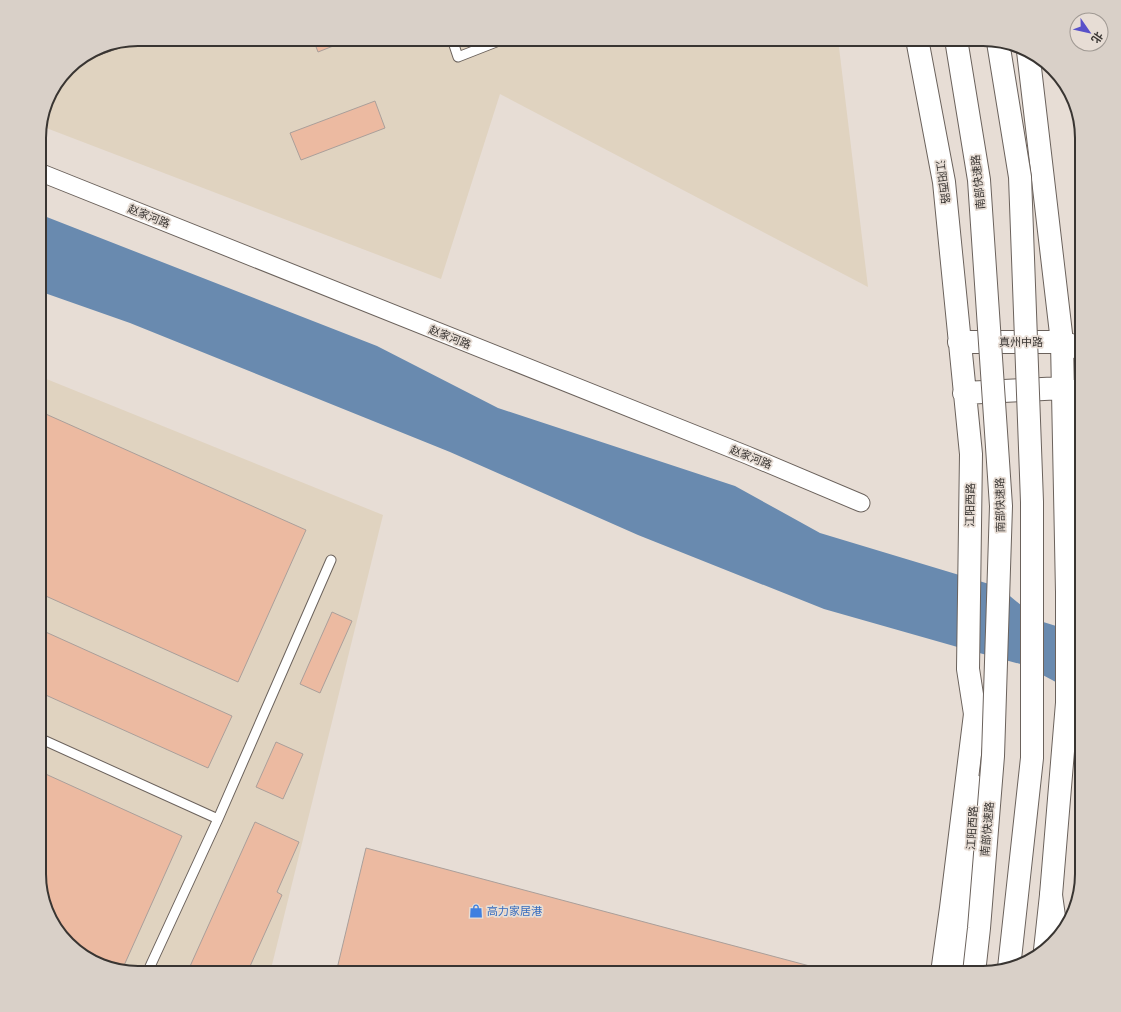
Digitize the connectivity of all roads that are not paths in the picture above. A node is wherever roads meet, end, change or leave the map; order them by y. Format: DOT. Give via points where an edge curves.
graph roads {
  1 [pos="454,46"];
  2 [pos="487,46"];
  3 [pos="917,46"];
  4 [pos="957,46"];
  5 [pos="999,48"];
  6 [pos="1029,58"];
  7 [pos="46,175"];
  8 [pos="959,342"];
  9 [pos="1062,342"];
  10 [pos="1075,347"];
  11 [pos="1072,391"];
  12 [pos="964,393"];
  13 [pos="860,503"];
  14 [pos="331,560"];
  15 [pos="975,714"];
  16 [pos="46,741"];
  17 [pos="218,819"];
  18 [pos="1051,895"];
  19 [pos="1056,930"];
  20 [pos="1046,941"];
  21 [pos="1010,962"];
  22 [pos="150,966"];
  23 [pos="943,966"];
  24 [pos="958,966"];
  25 [pos="975,966"];
  1 -- 2 [label="lane" via="458,58"];
  3 -- 8 [label="main road, 江阳西路" via="944,182"];
  4 -- 25 [label="main road, 南部快速路, bridge" via="979,180 1001,506 993,756"];
  5 -- 21 [label="main road, bridge" via="1020,177 1032,502 1032,758"];
  6 -- 9 [label="main road"];
  7 -- 13 [label="street, 赵家河路" via="747,455"];
  8 -- 9 [label="main road, 真州中路"];
  8 -- 12 [label="main road, 江阳西路"];
  9 -- 10 [label="main road, 真州中路"];
  9 -- 11 [label="main road"];
  11 -- 12 [label="main road"];
  11 -- 18 [label="main road" via="1067,704"];
  12 -- 15 [label="main road, 江阳西路" via="971,454 968,669"];
  14 -- 17 [label="lane"];
  15 -- 23 [label="main road"];
  15 -- 24 [label="main road, 江阳西路" via="974,819"];
  16 -- 17 [label="lane"];
  17 -- 22 [label="lane"];
  18 -- 19 [label="main road"];
  18 -- 20 [label="main road"];
}
